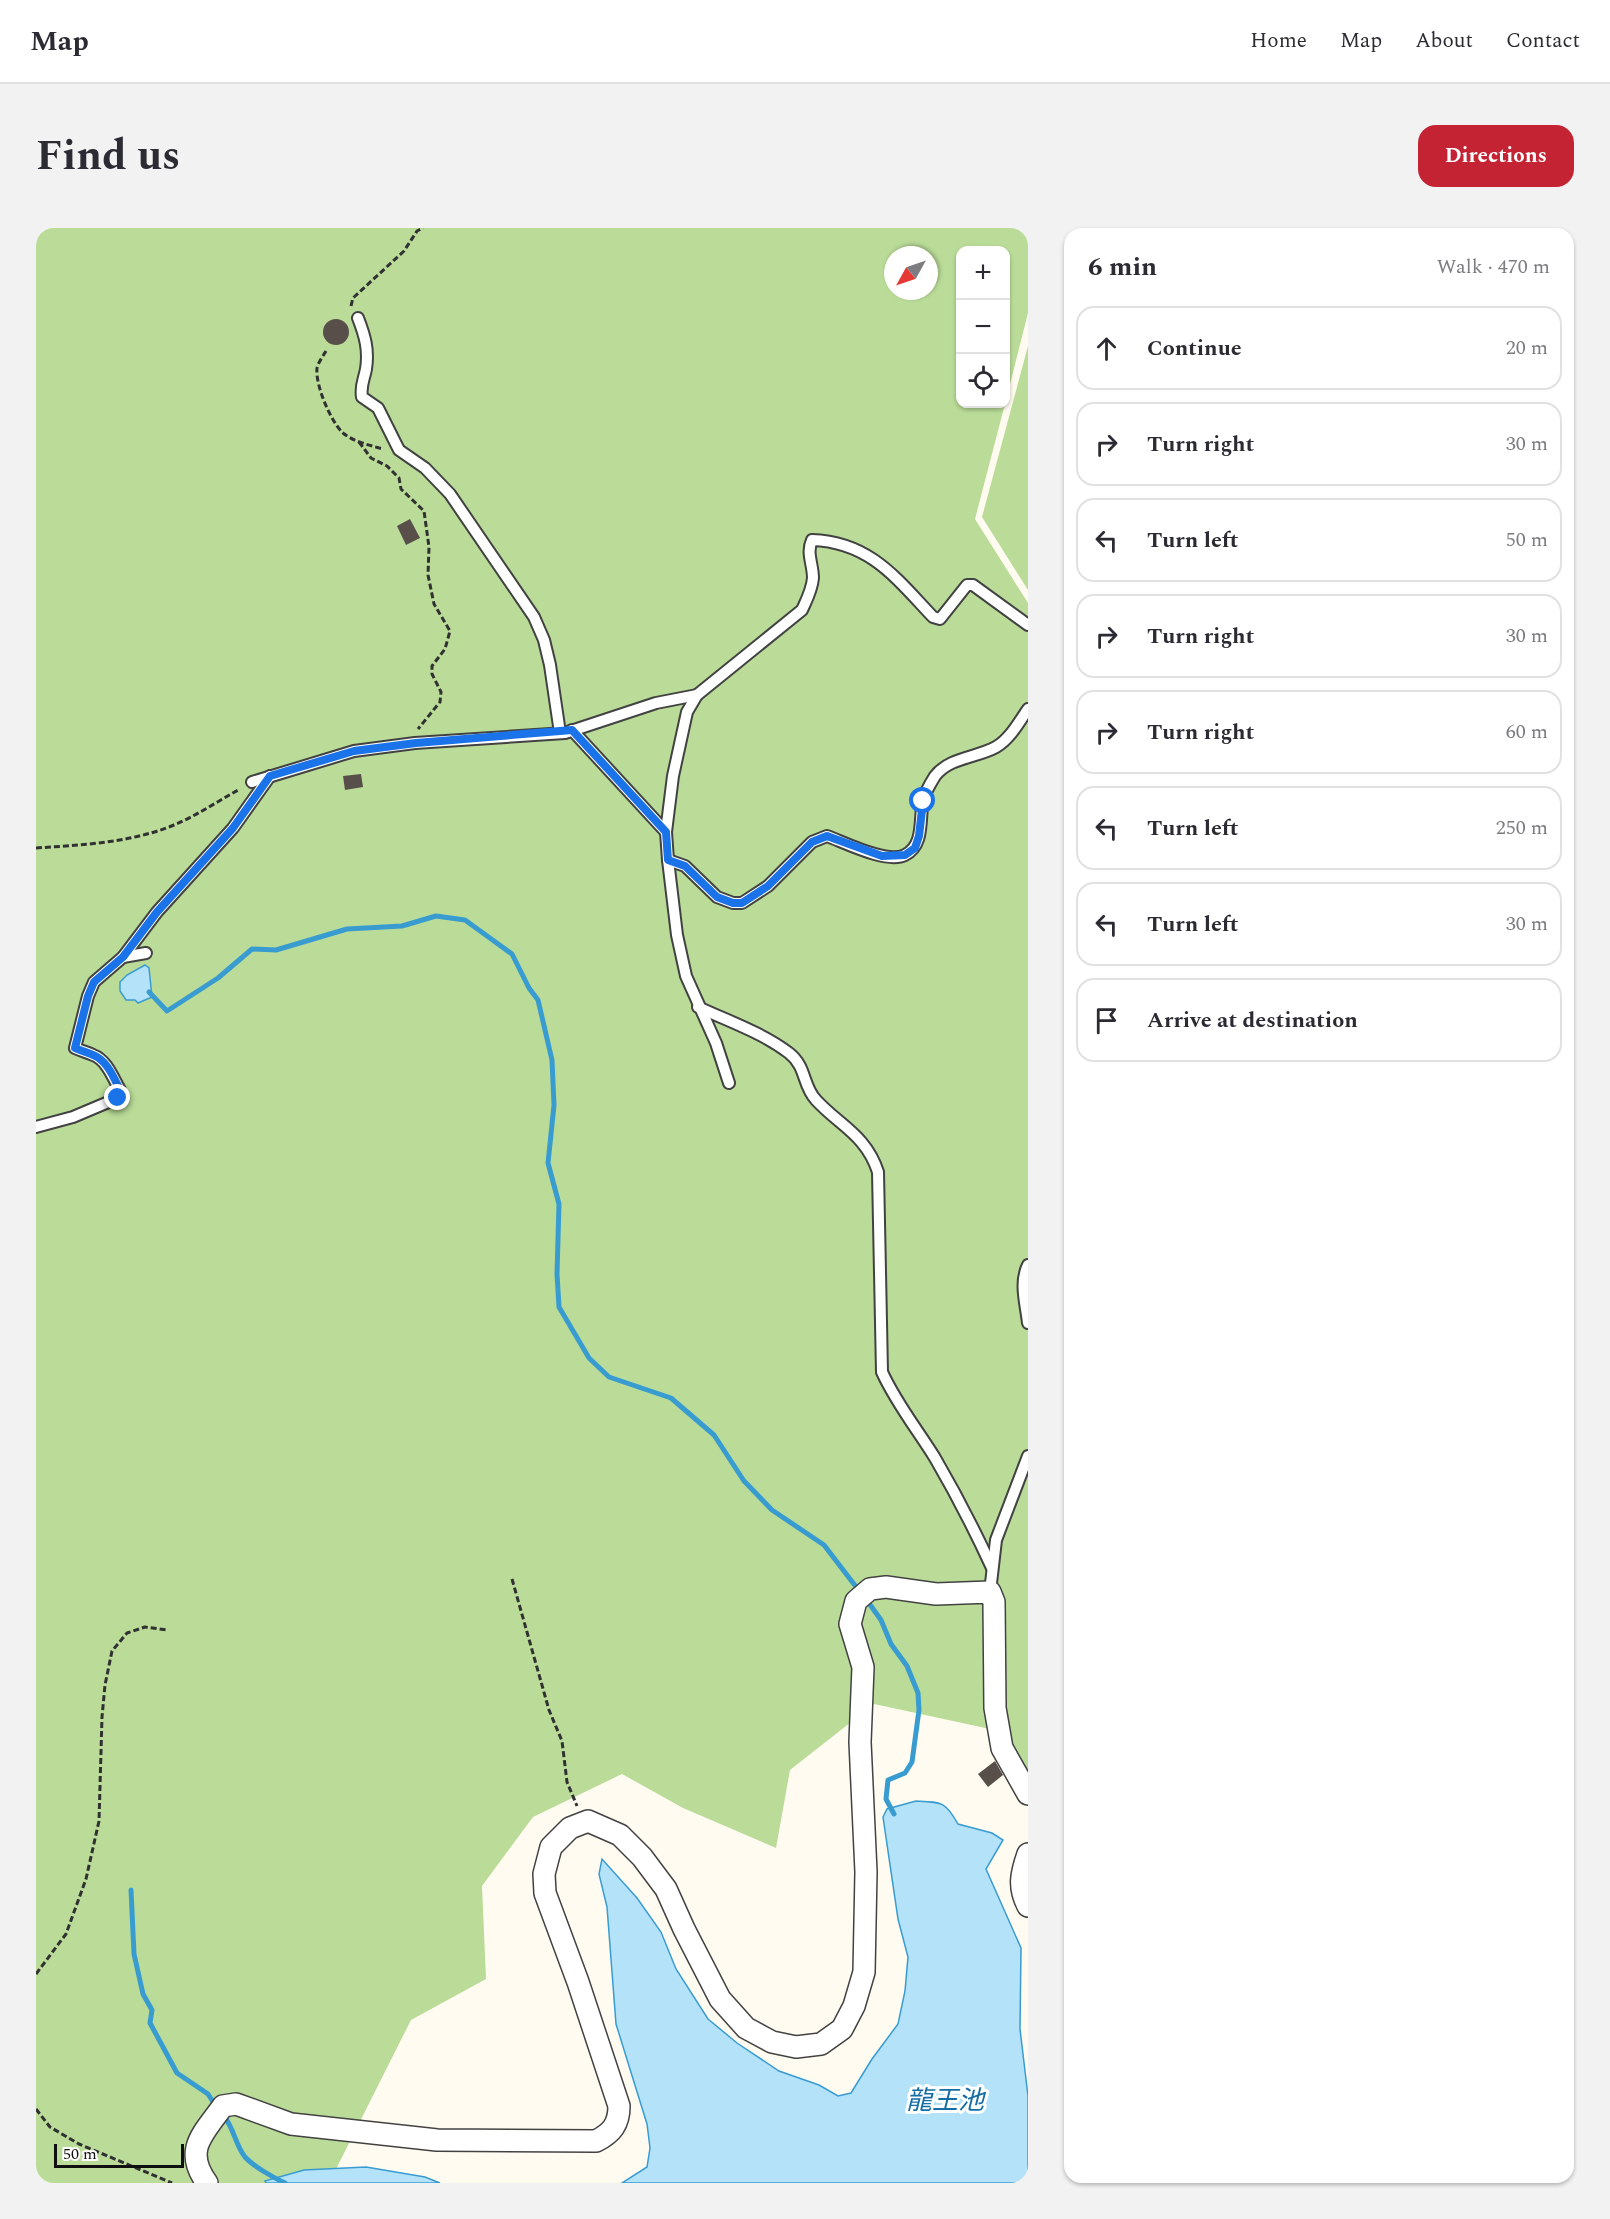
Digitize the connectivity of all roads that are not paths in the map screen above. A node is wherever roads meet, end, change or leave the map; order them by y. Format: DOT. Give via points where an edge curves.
graph roads {
  1 [pos="358,318"];
  2 [pos="1028,626"];
  3 [pos="697,695"];
  4 [pos="1028,709"];
  5 [pos="572,730"];
  6 [pos="560,733"];
  7 [pos="270,776"];
  8 [pos="252,782"];
  9 [pos="666,832"];
  10 [pos="668,860"];
  11 [pos="146,953"];
  12 [pos="123,957"];
  13 [pos="698,1007"];
  14 [pos="729,1083"];
  15 [pos="36,1127"];
  16 [pos="1028,1265"];
  17 [pos="1028,1323"];
  18 [pos="1028,1456"];
  19 [pos="992,1568"];
  20 [pos="990,1592"];
  21 [pos="1028,1794"];
  22 [pos="1028,1854"];
  23 [pos="1028,1906"];
  24 [pos="207,2183"];
  1 -- 6 [label="lane" via="366,340 362,398 378,408 399,450 425,468 450,494 534,617 550,665"];
  2 -- 3 [label="lane" via="974,585 967,585 940,619 933,617 882,564 857,549 812,540 808,548 813,578 802,609"];
  3 -- 5 [label="lane" via="656,703"];
  3 -- 9 [label="lane" via="687,712"];
  4 -- 10 [label="lane" via="996,747 946,765 938,773 923,801 915,848 905,855 882,856 827,836 812,842 768,886 742,903 717,897 685,866"];
  5 -- 6 [label="lane"];
  5 -- 9 [label="lane"];
  6 -- 7 [label="lane" via="354,751"];
  7 -- 8 [label="lane"];
  7 -- 12 [label="lane" via="233,828 157,912"];
  9 -- 10 [label="lane"];
  10 -- 13 [label="lane" via="677,935"];
  11 -- 12 [label="lane"];
  12 -- 15 [label="lane" via="94,982 75,1042 75,1048 94,1055 107,1066 120,1090 118,1098"];
  13 -- 14 [label="lane" via="716,1043"];
  13 -- 19 [label="lane" via="790,1054 803,1069 808,1090 816,1100 873,1155 878,1172 882,1372 934,1457"];
  16 -- 17 [label="lane" via="1024,1287"];
  18 -- 19 [label="lane" via="996,1540"];
  19 -- 20 [label="lane"];
  20 -- 21 [label="street" via="994,1602 995,1708 1000,1738"];
  20 -- 24 [label="street" via="936,1594 886,1587 870,1589 856,1601 850,1624 863,1667 860,1742 866,1872 864,1972 854,2006 842,2028 821,2044 780,2044 746,2028 720,2000 666,1889 642,1857 620,1835 588,1821 570,1828 551,1847 544,1874 545,1893 619,2106 619,2120 608,2135 596,2141 437,2140 291,2124 236,2104 223,2106 195,2150 198,2171"];
  22 -- 23 [label="street" via="1020,1876"];
}
